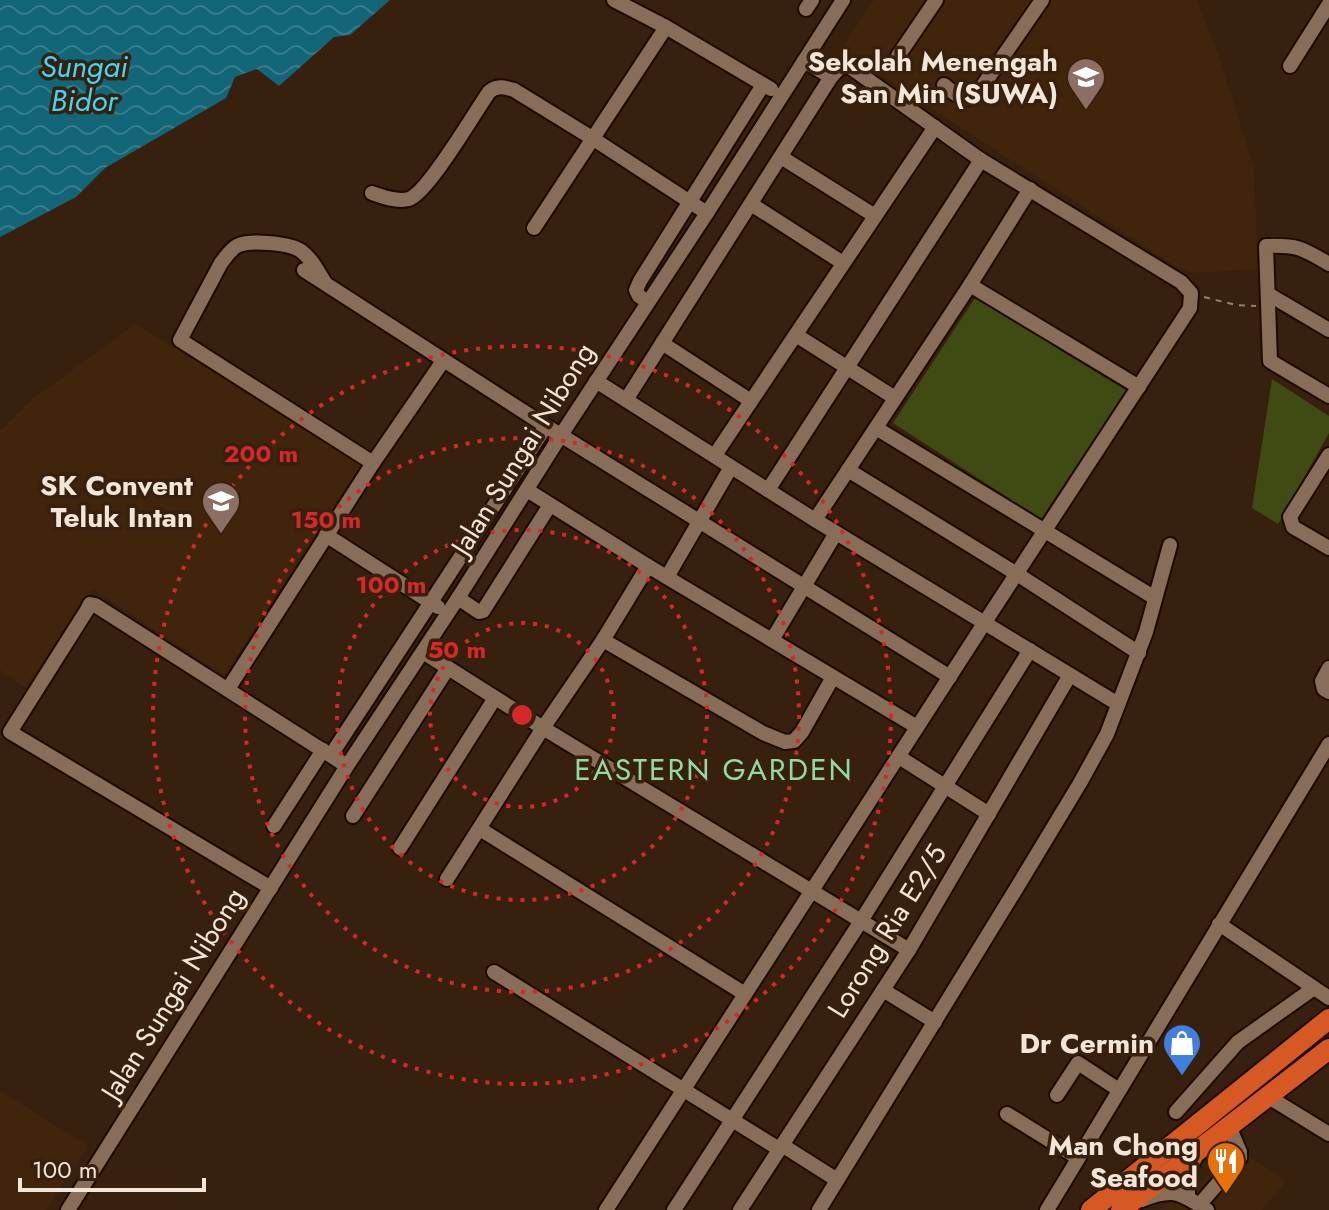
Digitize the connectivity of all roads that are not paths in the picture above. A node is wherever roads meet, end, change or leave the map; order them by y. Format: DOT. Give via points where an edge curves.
graph roads {
  1 [pos="614,0"];
  2 [pos="843,0"];
  3 [pos="936,0"];
  4 [pos="1042,0"];
  5 [pos="1329,4"];
  6 [pos="643,7"];
  7 [pos="666,27"];
  8 [pos="898,56"];
  9 [pos="804,61"];
  10 [pos="1290,66"];
  11 [pos="831,77"];
  12 [pos="763,85"];
  13 [pos="944,85"];
  14 [pos="782,96"];
  15 [pos="935,127"];
  16 [pos="592,138"];
  17 [pos="781,157"];
  18 [pos="981,160"];
  19 [pos="1030,189"];
  20 [pos="372,193"];
  21 [pos="689,203"];
  22 [pos="751,204"];
  23 [pos="707,213"];
  24 [pos="875,216"];
  25 [pos="534,228"];
  26 [pos="843,263"];
  27 [pos="1329,264"];
  28 [pos="304,270"];
  29 [pos="326,284"];
  30 [pos="970,285"];
  31 [pos="1268,300"];
  32 [pos="648,302"];
  33 [pos="1329,330"];
  34 [pos="796,335"];
  35 [pos="662,343"];
  36 [pos="443,361"];
  37 [pos="846,367"];
  38 [pos="596,381"];
  39 [pos="1139,387"];
  40 [pos="1329,396"];
  41 [pos="895,398"];
  42 [pos="626,400"];
  43 [pos="751,401"];
  44 [pos="546,426"];
  45 [pos="876,428"];
  46 [pos="561,435"];
  47 [pos="715,455"];
  48 [pos="1329,455"];
  49 [pos="373,463"];
  50 [pos="731,467"];
  51 [pos="848,470"];
  52 [pos="527,490"];
  53 [pos="768,490"];
  54 [pos="550,505"];
  55 [pos="815,520"];
  56 [pos="700,521"];
  57 [pos="1045,532"];
  58 [pos="836,533"];
  59 [pos="326,535"];
  60 [pos="1170,545"];
  61 [pos="1329,548"];
  62 [pos="648,566"];
  63 [pos="1017,574"];
  64 [pos="667,577"];
  65 [pos="804,586"];
  66 [pos="458,598"];
  67 [pos="1155,598"];
  68 [pos="431,602"];
  69 [pos="448,613"];
  70 [pos="985,622"];
  71 [pos="603,640"];
  72 [pos="772,640"];
  73 [pos="1030,650"];
  74 [pos="423,652"];
  75 [pos="1139,653"];
  76 [pos="448,668"];
  77 [pos="1329,668"];
  78 [pos="1070,675"];
  79 [pos="833,677"];
  80 [pos="950,677"];
  81 [pos="228,689"];
  82 [pos="1329,692"];
  83 [pos="495,698"];
  84 [pos="1118,704"];
  85 [pos="917,727"];
  86 [pos="543,728"];
  87 [pos="5,729"];
  88 [pos="1328,748"];
  89 [pos="327,753"];
  90 [pos="899,757"];
  91 [pos="347,766"];
  92 [pos="945,787"];
  93 [pos="989,814"];
  94 [pos="353,816"];
  95 [pos="274,826"];
  96 [pos="480,829"];
  97 [pos="400,848"];
  98 [pos="447,879"];
  99 [pos="271,888"];
  100 [pos="812,892"];
  101 [pos="861,921"];
  102 [pos="1219,924"];
  103 [pos="909,950"];
  104 [pos="494,972"];
  105 [pos="1314,988"];
  106 [pos="883,990"];
  107 [pos="745,994"];
  108 [pos="1329,998"];
  109 [pos="1329,1019"];
  110 [pos="935,1022"];
  111 [pos="1329,1049"];
  112 [pos="1309,1064"];
  113 [pos="1252,1080"];
  114 [pos="684,1090"];
  115 [pos="1119,1090"];
  116 [pos="1057,1095"];
  117 [pos="1267,1096"];
  118 [pos="1176,1112"];
  119 [pos="1007,1114"];
  120 [pos="733,1120"];
  121 [pos="1229,1126"];
  122 [pos="1329,1134"];
  123 [pos="780,1147"];
  124 [pos="1201,1149"];
  125 [pos="1078,1158"];
  126 [pos="837,1180"];
  127 [pos="1198,1204"];
  128 [pos="1124,1208"];
  129 [pos="68,1210"];
  130 [pos="606,1210"];
  131 [pos="674,1210"];
  132 [pos="740,1210"];
  133 [pos="819,1210"];
  134 [pos="1047,1210"];
  135 [pos="1091,1210"];
  1 -- 6 [label="street"];
  2 -- 9 [label="street, Jalan Sungai Nibong"];
  3 -- 8 [label="street"];
  4 -- 13 [label="street" via="975,97 961,98"];
  5 -- 10 [label="street"];
  6 -- 7 [label="street"];
  7 -- 12 [label="street"];
  7 -- 16 [label="street"];
  9 -- 11 [label="street"];
  9 -- 14 [label="street, Jalan Sungai Nibong"];
  11 -- 15 [label="street" via="841,66 850,67"];
  11 -- 17 [label="street"];
  12 -- 14 [label="street"];
  12 -- 21 [label="street"];
  14 -- 23 [label="street, Jalan Sungai Nibong"];
  15 -- 18 [label="street"];
  15 -- 24 [label="street"];
  16 -- 20 [label="street" via="502,86 489,92 417,195 407,200"];
  16 -- 21 [label="street"];
  16 -- 25 [label="street"];
  17 -- 22 [label="street"];
  17 -- 24 [label="street"];
  18 -- 19 [label="street"];
  18 -- 37 [label="street"];
  19 -- 30 [label="street"];
  19 -- 39 [label="street" via="1191,293 1190,308"];
  21 -- 23 [label="street"];
  21 -- 32 [label="street" via="636,290"];
  22 -- 26 [label="street"];
  22 -- 35 [label="street"];
  23 -- 32 [label="street, Jalan Sungai Nibong"];
  24 -- 26 [label="street"];
  26 -- 34 [label="street"];
  27 -- 31 [label="street" via="1291,245 1266,246"];
  28 -- 29 [label="street"];
  29 -- 36 [label="street"];
  29 -- 49 [label="street" via="300,250 288,245 239,245 221,263 180,340"];
  30 -- 39 [label="street"];
  30 -- 41 [label="street"];
  31 -- 33 [label="street"];
  31 -- 40 [label="street" via="1270,361"];
  32 -- 38 [label="street, Jalan Sungai Nibong"];
  34 -- 37 [label="street"];
  34 -- 43 [label="street"];
  35 -- 42 [label="street"];
  35 -- 43 [label="street"];
  36 -- 44 [label="street"];
  36 -- 49 [label="street"];
  37 -- 41 [label="street"];
  37 -- 53 [label="street"];
  38 -- 42 [label="street"];
  38 -- 46 [label="street, Jalan Sungai Nibong"];
  39 -- 57 [label="street"];
  41 -- 45 [label="street"];
  42 -- 47 [label="street"];
  43 -- 47 [label="street"];
  44 -- 46 [label="street"];
  44 -- 68 [label="street"];
  45 -- 51 [label="street"];
  45 -- 57 [label="street"];
  46 -- 52 [label="street, Jalan Sungai Nibong"];
  46 -- 56 [label="street"];
  47 -- 50 [label="street"];
  48 -- 61 [label="street" via="1290,517 1293,527"];
  49 -- 59 [label="street"];
  50 -- 53 [label="street"];
  50 -- 56 [label="street"];
  51 -- 55 [label="street"];
  51 -- 63 [label="street"];
  52 -- 54 [label="street"];
  52 -- 66 [label="street, Jalan Sungai Nibong"];
  53 -- 55 [label="street"];
  54 -- 62 [label="street"];
  54 -- 66 [label="street" via="483,611"];
  55 -- 58 [label="street"];
  56 -- 64 [label="street"];
  56 -- 65 [label="street"];
  57 -- 63 [label="street"];
  57 -- 67 [label="street"];
  58 -- 65 [label="street"];
  58 -- 70 [label="street"];
  59 -- 68 [label="street"];
  59 -- 81 [label="street"];
  60 -- 67 [label="street"];
  62 -- 64 [label="street"];
  62 -- 71 [label="street"];
  63 -- 70 [label="street"];
  63 -- 75 [label="street"];
  64 -- 72 [label="street"];
  65 -- 72 [label="street"];
  65 -- 80 [label="street"];
  66 -- 69 [label="street, Jalan Sungai Nibong"];
  67 -- 75 [label="street"];
  68 -- 69 [label="street"];
  68 -- 89 [label="street"];
  69 -- 74 [label="street, Jalan Sungai Nibong"];
  70 -- 73 [label="street"];
  70 -- 80 [label="street"];
  71 -- 79 [label="street" via="785,742 802,732"];
  71 -- 86 [label="street"];
  72 -- 79 [label="street"];
  73 -- 78 [label="street"];
  73 -- 92 [label="street"];
  74 -- 76 [label="street"];
  74 -- 91 [label="street, Jalan Sungai Nibong"];
  75 -- 84 [label="street"];
  76 -- 83 [label="street"];
  76 -- 94 [label="street"];
  77 -- 82 [label="street" via="1322,686"];
  78 -- 84 [label="street"];
  78 -- 93 [label="street, Lorong Ria E2/5"];
  79 -- 85 [label="street"];
  80 -- 85 [label="street"];
  81 -- 87 [label="street" via="90,604"];
  81 -- 89 [label="street"];
  83 -- 86 [label="street"];
  83 -- 97 [label="street"];
  84 -- 110 [label="street" via="1080,783"];
  85 -- 90 [label="street"];
  86 -- 96 [label="street"];
  86 -- 100 [label="street"];
  87 -- 99 [label="street"];
  88 -- 102 [label="street"];
  89 -- 91 [label="street"];
  89 -- 95 [label="street"];
  90 -- 92 [label="street"];
  90 -- 100 [label="street"];
  91 -- 99 [label="street, Jalan Sungai Nibong"];
  92 -- 93 [label="street"];
  92 -- 101 [label="street"];
  93 -- 103 [label="street, Lorong Ria E2/5"];
  96 -- 98 [label="street"];
  96 -- 107 [label="street"];
  99 -- 129 [label="street, Jalan Sungai Nibong"];
  100 -- 101 [label="street"];
  100 -- 107 [label="street"];
  101 -- 103 [label="street"];
  101 -- 120 [label="street"];
  102 -- 105 [label="street"];
  102 -- 115 [label="street"];
  103 -- 106 [label="street, Lorong Ria E2/5"];
  104 -- 114 [label="street"];
  105 -- 108 [label="street"];
  105 -- 118 [label="street" via="1238,1042"];
  106 -- 110 [label="street"];
  106 -- 123 [label="street, Lorong Ria E2/5"];
  107 -- 114 [label="street"];
  109 -- 113 [label="highway"];
  110 -- 126 [label="street"];
  111 -- 112 [label="highway"];
  112 -- 113 [label="highway" via="1269,1083"];
  112 -- 117 [label="highway"];
  113 -- 135 [label="highway"];
  114 -- 120 [label="street"];
  114 -- 130 [label="street"];
  115 -- 116 [label="street" via="1078,1063"];
  115 -- 125 [label="street"];
  117 -- 121 [label="highway"];
  117 -- 122 [label="street"];
  119 -- 125 [label="street"];
  120 -- 123 [label="street"];
  120 -- 131 [label="street"];
  121 -- 124 [label="highway"];
  121 -- 127 [label="street" via="1240,1158"];
  123 -- 126 [label="street"];
  123 -- 132 [label="street, Lorong Ria E2/5"];
  124 -- 127 [label="street" via="1190,1167"];
  124 -- 128 [label="highway"];
  125 -- 134 [label="street"];
  126 -- 133 [label="street"];
  127 -- 128 [label="street" via="1165,1192"];
}
